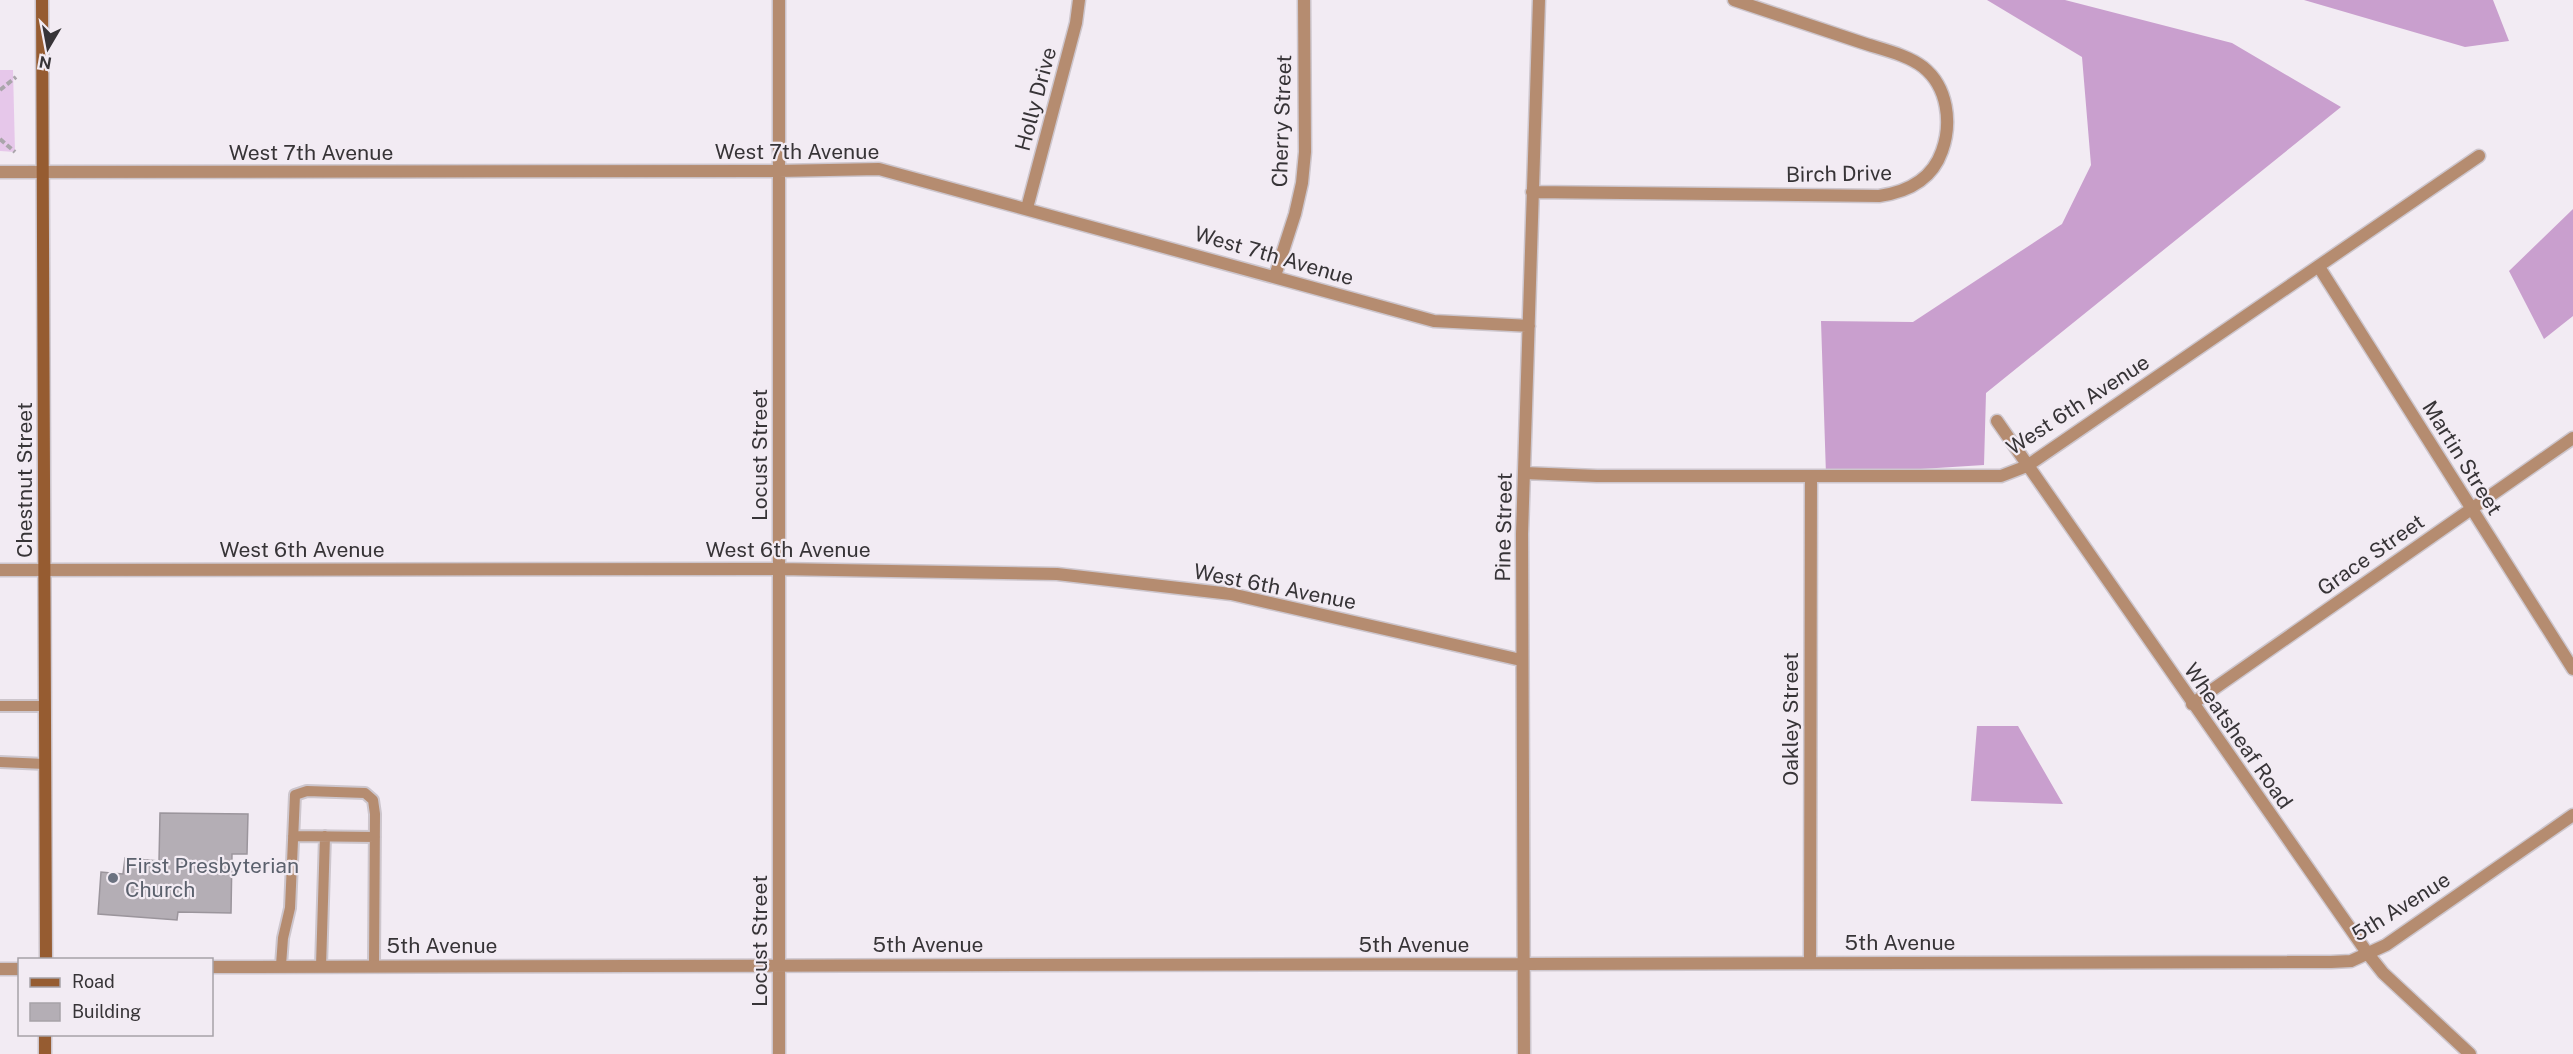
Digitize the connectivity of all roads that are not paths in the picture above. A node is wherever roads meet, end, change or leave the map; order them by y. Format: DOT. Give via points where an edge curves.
graph roads {
  1 [pos="42,0"];
  2 [pos="779,0"];
  3 [pos="1079,0"];
  4 [pos="1304,0"];
  5 [pos="1539,0"];
  6 [pos="1734,0"];
  7 [pos="2480,156"];
  8 [pos="779,171"];
  9 [pos="0,172"];
  10 [pos="44,173"];
  11 [pos="1533,192"];
  12 [pos="1027,208"];
  13 [pos="2319,267"];
  14 [pos="1275,276"];
  15 [pos="1529,326"];
  16 [pos="1997,421"];
  17 [pos="2573,438"];
  18 [pos="2027,466"];
  19 [pos="1524,472"];
  20 [pos="1811,476"];
  21 [pos="2471,509"];
  22 [pos="779,569"];
  23 [pos="0,570"];
  24 [pos="45,570"];
  25 [pos="1521,660"];
  26 [pos="2573,669"];
  27 [pos="2192,704"];
  28 [pos="0,706"];
  29 [pos="45,706"];
  30 [pos="0,762"];
  31 [pos="45,764"];
  32 [pos="2572,818"];
  33 [pos="293,836"];
  34 [pos="325,836"];
  35 [pos="375,837"];
  36 [pos="2368,954"];
  37 [pos="46,958"];
  38 [pos="1810,963"];
  39 [pos="280,965"];
  40 [pos="374,965"];
  41 [pos="779,965"];
  42 [pos="1525,965"];
  43 [pos="321,966"];
  44 [pos="213,967"];
  45 [pos="0,969"];
  46 [pos="18,969"];
  47 [pos="45,1036"];
  48 [pos="45,1054"];
  49 [pos="779,1054"];
  50 [pos="1524,1054"];
  51 [pos="2470,1054"];
  1 -- 10 [label="street, Chestnut Street"];
  2 -- 8 [label="street, Locust Street"];
  3 -- 12 [label="street, Holly Drive"];
  4 -- 14 [label="street, Cherry Street" via="1302,183"];
  5 -- 11 [label="street, Pine Street"];
  6 -- 11 [label="street, Birch Drive" via="1896,54 1924,68 1942,94 1948,125 1946,141 1932,169 1908,190 1879,196"];
  7 -- 13 [label="street, West 6th Avenue"];
  8 -- 10 [label="street, West 7th Avenue"];
  8 -- 12 [label="street, West 7th Avenue" via="879,169"];
  8 -- 22 [label="street, Locust Street"];
  9 -- 10 [label="street, West 7th Avenue"];
  10 -- 24 [label="street, Chestnut Street"];
  11 -- 15 [label="street, Pine Street"];
  12 -- 14 [label="street, West 7th Avenue"];
  13 -- 18 [label="street, West 6th Avenue"];
  13 -- 21 [label="street, Martin Street"];
  14 -- 15 [label="street, West 7th Avenue" via="1434,321"];
  15 -- 19 [label="street, Pine Street"];
  16 -- 18 [label="street, Wheatsheaf Road"];
  17 -- 21 [label="street, Grace Street"];
  18 -- 20 [label="street, West 6th Avenue" via="2001,476"];
  18 -- 27 [label="street, Wheatsheaf Road"];
  19 -- 20 [label="street, West 6th Avenue"];
  19 -- 25 [label="street, Pine Street"];
  20 -- 38 [label="street, Oakley Street"];
  21 -- 26 [label="street, Martin Street"];
  21 -- 27 [label="street, Grace Street"];
  22 -- 24 [label="street, West 6th Avenue"];
  22 -- 25 [label="street, West 6th Avenue" via="1057,574 1231,594"];
  22 -- 41 [label="street, Locust Street"];
  23 -- 24 [label="street, West 6th Avenue"];
  24 -- 29 [label="street, Chestnut Street"];
  25 -- 42 [label="street, Pine Street"];
  27 -- 36 [label="street, Wheatsheaf Road"];
  28 -- 29 [label="lane"];
  29 -- 31 [label="street, Chestnut Street"];
  30 -- 31 [label="lane"];
  31 -- 37 [label="street, Chestnut Street"];
  32 -- 36 [label="street, 5th Avenue"];
  33 -- 34 [label="lane"];
  33 -- 35 [label="lane" via="296,795 307,791 365,793 373,800"];
  33 -- 39 [label="lane" via="290,908"];
  34 -- 35 [label="lane"];
  34 -- 43 [label="lane"];
  35 -- 40 [label="lane"];
  36 -- 38 [label="street, 5th Avenue" via="2351,961 2331,962"];
  36 -- 51 [label="street, Wheatsheaf Road" via="2383,973"];
  38 -- 42 [label="street, 5th Avenue"];
  39 -- 43 [label="street, 5th Avenue"];
  39 -- 44 [label="street, 5th Avenue"];
  40 -- 41 [label="street, 5th Avenue"];
  40 -- 43 [label="street, 5th Avenue"];
  41 -- 42 [label="street, 5th Avenue"];
  41 -- 49 [label="street, Locust Street"];
  42 -- 50 [label="street, Pine Street"];
  45 -- 46 [label="street"];
  47 -- 48 [label="street"];
}
